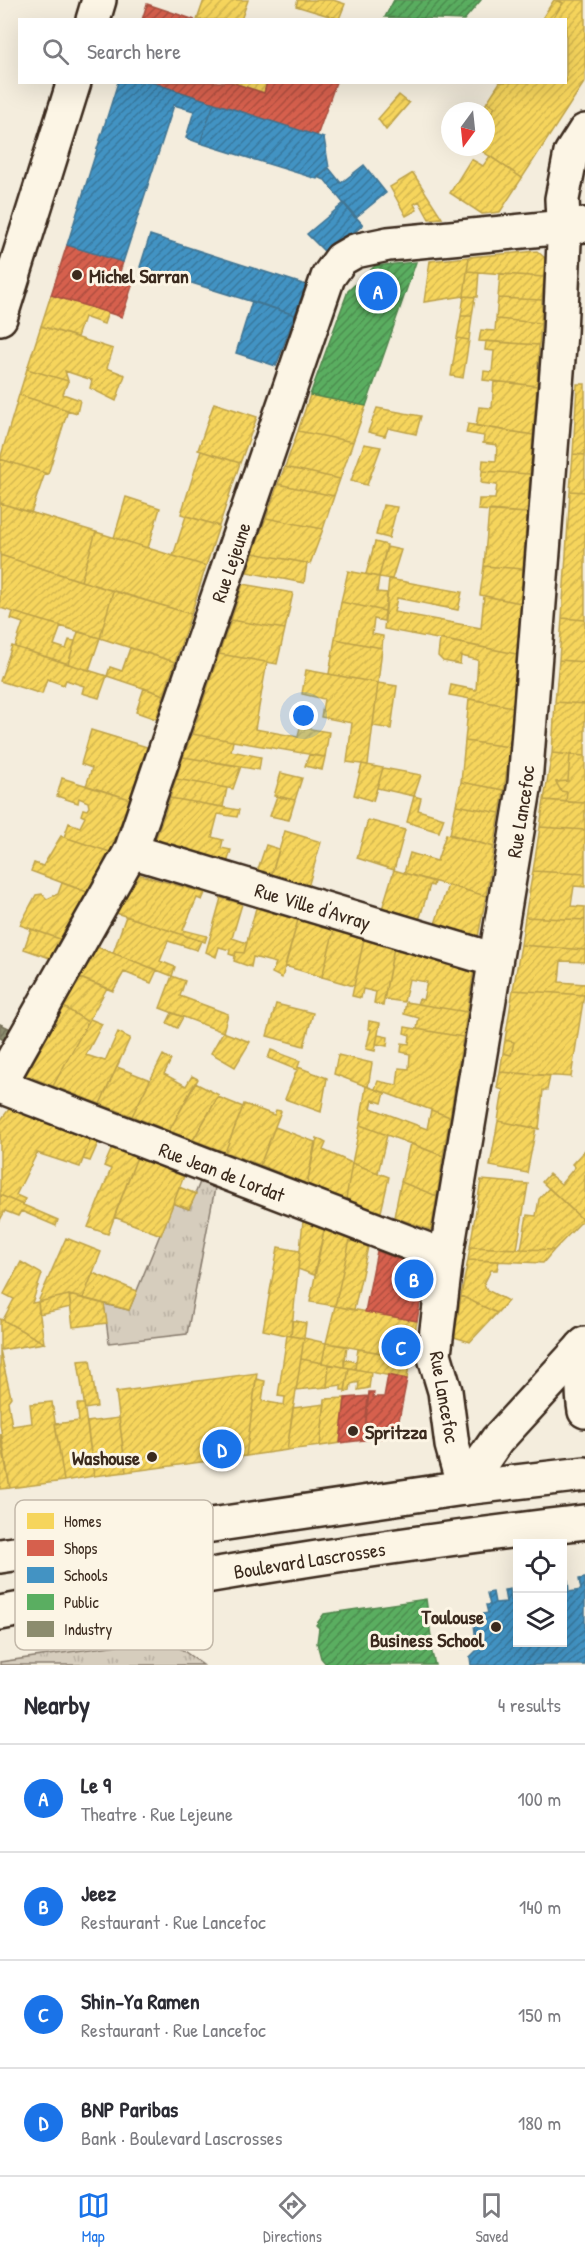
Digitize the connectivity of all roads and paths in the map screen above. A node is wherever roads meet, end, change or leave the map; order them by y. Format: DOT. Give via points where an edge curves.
graph roads {
  1 [pos="99,0"];
  2 [pos="94,18"];
  3 [pos="73,84"];
  4 [pos="585,131"];
  5 [pos="574,225"];
  6 [pos="0,318"];
  7 [pos="573,342"];
  8 [pos="131,851"];
  9 [pos="495,960"];
  10 [pos="0,1085"];
  11 [pos="446,1257"];
  12 [pos="584,1345"];
  13 [pos="585,1411"];
  14 [pos="585,1474"];
  15 [pos="585,1485"];
  16 [pos="464,1488"];
  17 [pos="574,1523"];
  18 [pos="213,1525"];
  19 [pos="494,1533"];
  20 [pos="15,1554"];
  21 [pos="0,1556"];
  22 [pos="213,1574"];
  23 [pos="15,1609"];
  24 [pos="0,1612"];
  1 -- 2 [label="street"];
  3 -- 6 [label="street"];
  4 -- 5 [label="street, Rue Lancefoc" via="571,153 562,199"];
  5 -- 7 [label="street, Rue Lancefoc"];
  5 -- 8 [label="street, Rue Lejeune" via="388,244 355,250 341,259 328,278"];
  7 -- 9 [label="street, Rue Lancefoc" via="525,783"];
  8 -- 9 [label="street, Rue Ville d'Avray"];
  8 -- 10 [label="street, Rue Lejeune"];
  9 -- 11 [label="street, Rue Lancefoc"];
  10 -- 11 [label="street, Rue Jean de Lordat"];
  11 -- 16 [label="street, Rue Lancefoc" via="434,1354"];
  12 -- 13 [label="street" via="581,1390"];
  12 -- 16 [label="street" via="497,1440"];
  14 -- 16 [label="street"];
  15 -- 17 [label="street"];
  16 -- 18 [label="street"];
  16 -- 19 [label="street, Rue Lancefoc"];
  17 -- 19 [label="street, Boulevard Lascrosses"];
  19 -- 22 [label="street, Boulevard Lascrosses"];
  20 -- 21 [label="street"];
  23 -- 24 [label="street, Boulevard Lascrosses"];
}
